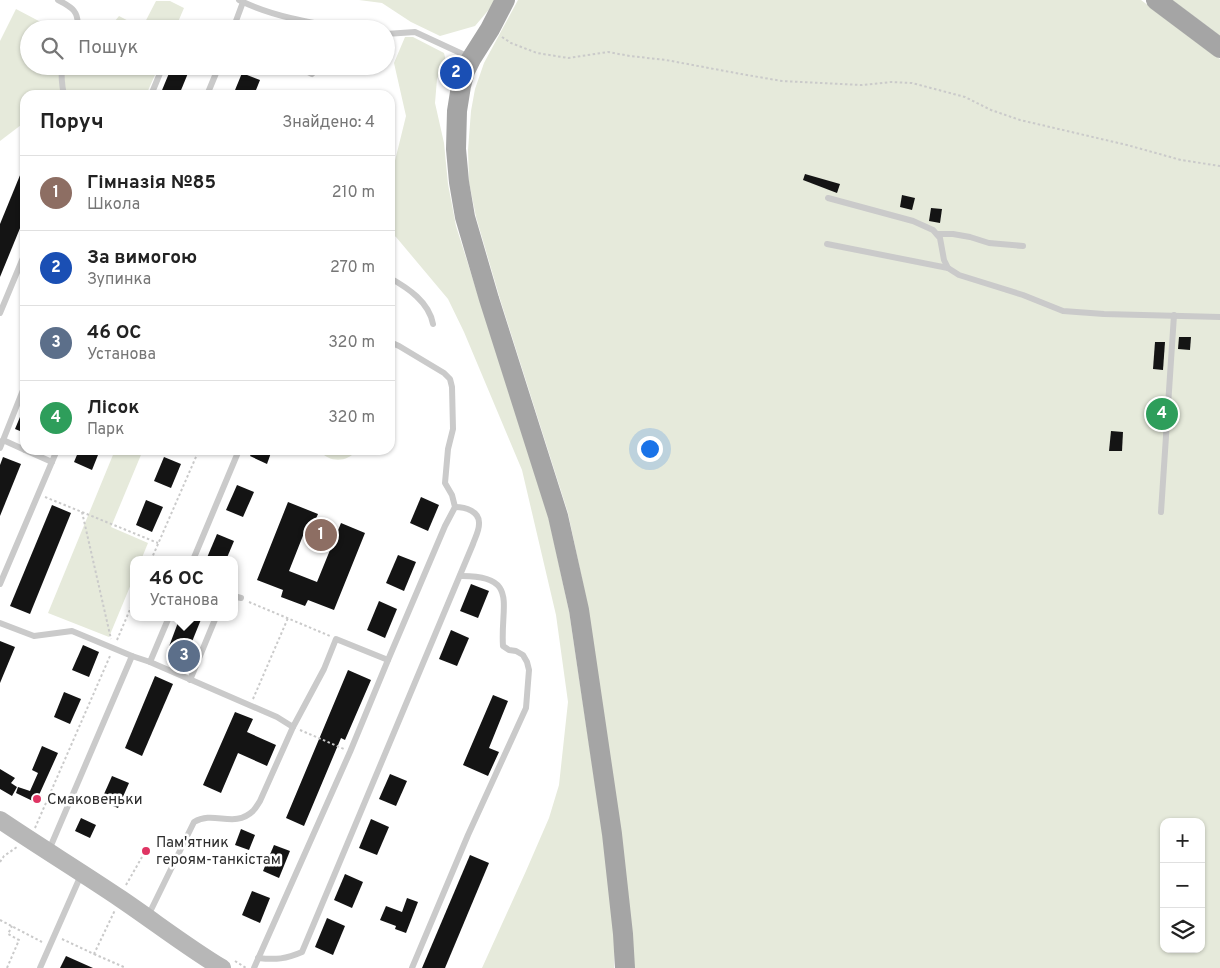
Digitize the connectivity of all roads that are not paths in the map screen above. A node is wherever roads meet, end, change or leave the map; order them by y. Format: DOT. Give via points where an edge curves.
graph roads {
  1 [pos="58,0"];
  2 [pos="505,0"];
  3 [pos="1156,0"];
  4 [pos="241,1"];
  5 [pos="77,20"];
  6 [pos="236,20"];
  7 [pos="301,20"];
  8 [pos="395,33"];
  9 [pos="1220,48"];
  10 [pos="471,58"];
  11 [pos="61,75"];
  12 [pos="159,75"];
  13 [pos="215,75"];
  14 [pos="63,90"];
  15 [pos="153,90"];
  16 [pos="209,90"];
  17 [pos="828,198"];
  18 [pos="937,234"];
  19 [pos="827,244"];
  20 [pos="1023,246"];
  21 [pos="20,265"];
  22 [pos="948,268"];
  23 [pos="395,281"];
  24 [pos="0,313"];
  25 [pos="1174,315"];
  26 [pos="1220,317"];
  27 [pos="434,324"];
  28 [pos="395,344"];
  29 [pos="20,398"];
  30 [pos="3,440"];
  31 [pos="0,448"];
  32 [pos="20,448"];
  33 [pos="36,455"];
  34 [pos="55,455"];
  35 [pos="237,455"];
  36 [pos="52,462"];
  37 [pos="455,507"];
  38 [pos="1161,512"];
  39 [pos="195,556"];
  40 [pos="3,571"];
  41 [pos="460,576"];
  42 [pos="0,584"];
  43 [pos="167,621"];
  44 [pos="214,621"];
  45 [pos="0,623"];
  46 [pos="132,656"];
  47 [pos="388,660"];
  48 [pos="150,662"];
  49 [pos="190,680"];
  50 [pos="293,727"];
  51 [pos="0,820"];
  52 [pos="48,852"];
  53 [pos="82,874"];
  54 [pos="148,918"];
  55 [pos="258,958"];
  56 [pos="40,968"];
  57 [pos="222,968"];
  58 [pos="254,968"];
  59 [pos="412,968"];
  60 [pos="625,968"];
  1 -- 5 [label="lane" via="75,11"];
  2 -- 10 [label="main road"];
  3 -- 9 [label="main road"];
  4 -- 6 [label="lane"];
  4 -- 7 [label="lane"];
  8 -- 10 [label="lane" via="415,32"];
  10 -- 60 [label="main road" via="463,78 457,111 459,182 465,217 489,299 558,516 579,610 612,834"];
  11 -- 14 [label="lane"];
  12 -- 15 [label="lane"];
  13 -- 16 [label="lane"];
  17 -- 18 [label="lane" via="913,221"];
  18 -- 20 [label="lane"];
  18 -- 22 [label="lane"];
  19 -- 22 [label="lane"];
  21 -- 24 [label="lane"];
  22 -- 25 [label="lane" via="959,275 1063,311"];
  23 -- 27 [label="lane" via="417,296 432,314"];
  25 -- 26 [label="lane"];
  25 -- 38 [label="lane"];
  28 -- 37 [label="lane" via="444,373 450,380 453,429 445,482"];
  29 -- 30 [label="lane"];
  30 -- 31 [label="lane"];
  30 -- 32 [label="lane"];
  33 -- 36 [label="lane"];
  34 -- 36 [label="lane"];
  35 -- 39 [label="lane"];
  36 -- 40 [label="lane"];
  37 -- 41 [label="lane" via="465,507 473,512 479,524"];
  37 -- 47 [label="lane"];
  40 -- 42 [label="lane"];
  41 -- 55 [label="lane" via="302,952 287,958"];
  41 -- 59 [label="lane" via="481,576 498,584 504,597 503,646 523,655 527,662 526,708"];
  43 -- 48 [label="lane"];
  44 -- 49 [label="lane"];
  45 -- 46 [label="lane" via="34,636 72,632"];
  46 -- 48 [label="lane"];
  46 -- 52 [label="lane"];
  47 -- 50 [label="lane" via="336,639"];
  47 -- 55 [label="lane"];
  48 -- 49 [label="lane"];
  49 -- 50 [label="lane"];
  50 -- 54 [label="lane" via="253,811 230,820 209,817 194,822"];
  51 -- 52 [label="street"];
  52 -- 53 [label="street"];
  53 -- 54 [label="street"];
  53 -- 56 [label="lane"];
  54 -- 57 [label="street"];
  55 -- 58 [label="lane"];
}
